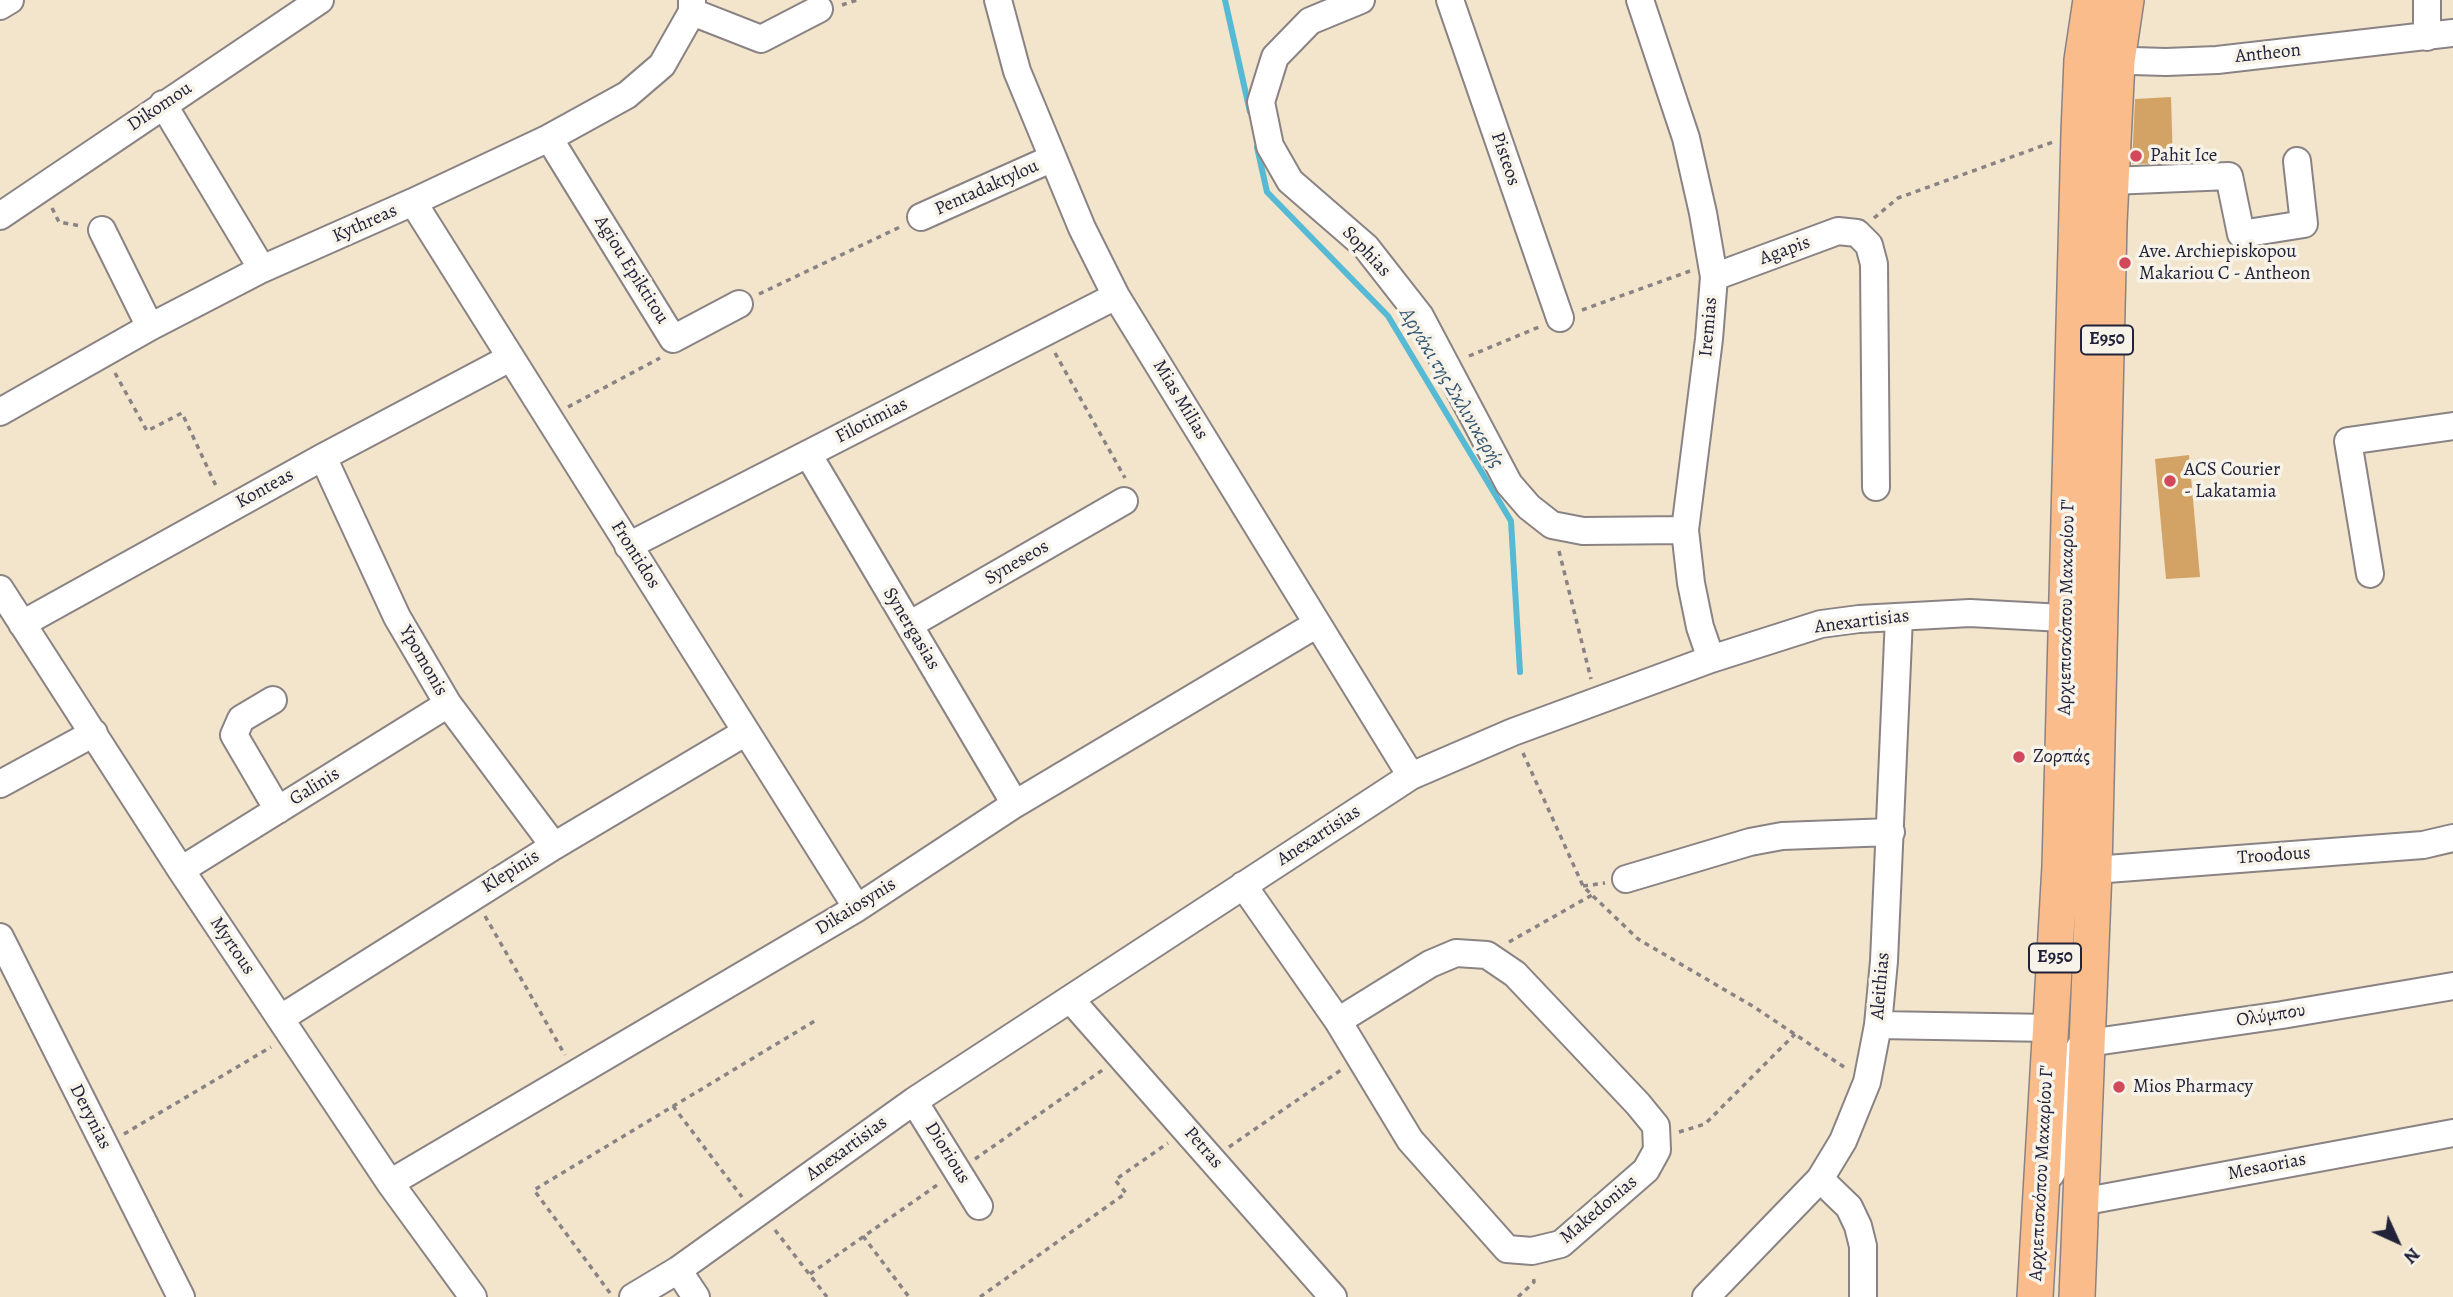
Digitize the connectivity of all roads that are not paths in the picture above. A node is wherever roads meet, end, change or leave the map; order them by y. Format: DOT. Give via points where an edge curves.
graph roads {
  1 [pos="10,0"];
  2 [pos="320,0"];
  3 [pos="998,0"];
  4 [pos="1361,0"];
  5 [pos="1450,0"];
  6 [pos="1640,0"];
  7 [pos="2091,0"];
  8 [pos="2126,0"];
  9 [pos="2427,0"];
  10 [pos="0,6"];
  11 [pos="692,6"];
  12 [pos="819,9"];
  13 [pos="2440,35"];
  14 [pos="2082,60"];
  15 [pos="2117,61"];
  16 [pos="163,104"];
  17 [pos="549,138"];
  18 [pos="1053,159"];
  19 [pos="2297,162"];
  20 [pos="2111,181"];
  21 [pos="413,202"];
  22 [pos="0,216"];
  23 [pos="921,217"];
  24 [pos="102,230"];
  25 [pos="262,269"];
  26 [pos="1714,277"];
  27 [pos="1116,296"];
  28 [pos="739,304"];
  29 [pos="1560,318"];
  30 [pos="150,327"];
  31 [pos="510,358"];
  32 [pos="0,412"];
  33 [pos="2453,426"];
  34 [pos="808,454"];
  35 [pos="323,457"];
  36 [pos="1876,487"];
  37 [pos="1125,501"];
  38 [pos="1685,530"];
  39 [pos="628,545"];
  40 [pos="2370,574"];
  41 [pos="0,589"];
  42 [pos="1899,617"];
  43 [pos="2067,618"];
  44 [pos="2101,620"];
  45 [pos="22,624"];
  46 [pos="1317,624"];
  47 [pos="909,625"];
  48 [pos="1711,659"];
  49 [pos="273,700"];
  50 [pos="448,704"];
  51 [pos="746,732"];
  52 [pos="94,733"];
  53 [pos="1411,776"];
  54 [pos="0,784"];
  55 [pos="1015,804"];
  56 [pos="278,810"];
  57 [pos="1891,832"];
  58 [pos="2453,838"];
  59 [pos="554,846"];
  60 [pos="181,870"];
  61 [pos="2094,870"];
  62 [pos="1626,880"];
  63 [pos="1242,885"];
  64 [pos="857,908"];
  65 [pos="3,950"];
  66 [pos="2453,986"];
  67 [pos="1071,1000"];
  68 [pos="1338,1021"];
  69 [pos="1878,1025"];
  70 [pos="286,1026"];
  71 [pos="2051,1028"];
  72 [pos="2088,1043"];
  73 [pos="914,1101"];
  74 [pos="2453,1133"];
  75 [pos="1820,1179"];
  76 [pos="390,1183"];
  77 [pos="2041,1183"];
  78 [pos="2081,1202"];
  79 [pos="979,1206"];
  80 [pos="678,1270"];
  81 [pos="181,1297"];
  82 [pos="472,1297"];
  83 [pos="633,1297"];
  84 [pos="696,1297"];
  85 [pos="1333,1297"];
  86 [pos="1706,1297"];
  87 [pos="1863,1297"];
  88 [pos="2035,1297"];
  89 [pos="2077,1297"];
  1 -- 10 [label="street"];
  2 -- 16 [label="street, Dikomou"];
  3 -- 18 [label="street, Mias Milias" via="1017,71"];
  4 -- 38 [label="street, Sophias" via="1310,21 1275,57 1261,102 1270,146 1290,181 1366,247 1420,316 1509,484 1529,508 1552,525 1583,531"];
  5 -- 29 [label="street, Pisteos"];
  6 -- 26 [label="street, Iremias" via="1686,138"];
  7 -- 14 [label="main road, Αρχιεπισκόπου Μακαρίου Γ' / E950"];
  8 -- 15 [label="main road, Αρχιεπισκόπου Μακαρίου Γ' / E950"];
  9 -- 13 [label="street"];
  11 -- 12 [label="street" via="761,38"];
  11 -- 17 [label="street, Kythreas" via="662,65 627,94"];
  13 -- 15 [label="street, Antheon" via="2217,60"];
  14 -- 15 [label="street, Antheon"];
  14 -- 43 [label="main road, Αρχιεπισκόπου Μακαρίου Γ' / E950"];
  15 -- 20 [label="main road, Αρχιεπισκόπου Μακαρίου Γ' / E950"];
  16 -- 22 [label="street, Dikomou"];
  16 -- 25 [label="street"];
  17 -- 21 [label="street, Kythreas"];
  17 -- 28 [label="street, Agiou Epiktitou" via="673,339"];
  18 -- 23 [label="street, Pentadaktylou"];
  18 -- 27 [label="street, Mias Milias"];
  19 -- 20 [label="street" via="2304,224 2241,233 2229,176"];
  20 -- 44 [label="main road, Αρχιεπισκόπου Μακαρίου Γ' / E950"];
  21 -- 25 [label="street, Kythreas"];
  21 -- 31 [label="street, Frontidos"];
  24 -- 30 [label="street"];
  25 -- 30 [label="street, Kythreas"];
  26 -- 36 [label="street, Agapis" via="1839,231 1857,233 1869,245 1874,264"];
  26 -- 38 [label="street, Iremias"];
  27 -- 34 [label="street, Filotimias"];
  27 -- 46 [label="street, Mias Milias"];
  30 -- 32 [label="street, Kythreas"];
  31 -- 35 [label="street, Konteas"];
  31 -- 39 [label="street, Frontidos"];
  33 -- 40 [label="street" via="2348,441"];
  34 -- 39 [label="street, Filotimias"];
  34 -- 47 [label="street, Synergasias"];
  35 -- 45 [label="street, Konteas"];
  35 -- 50 [label="street, Ypomonis" via="397,617"];
  37 -- 47 [label="street, Syneseos"];
  38 -- 48 [label="street, Iremias" via="1691,583"];
  39 -- 51 [label="street, Frontidos"];
  41 -- 45 [label="street, Myrtous"];
  42 -- 43 [label="street, Anexartisias"];
  42 -- 48 [label="street, Anexartisias" via="1821,624"];
  42 -- 57 [label="street, Aleithias"];
  43 -- 44 [label="street, Anexartisias"];
  43 -- 71 [label="main road, Αρχιεπισκόπου Μακαρίου Γ' / E950"];
  44 -- 61 [label="main road, Αρχιεπισκόπου Μακαρίου Γ' / E950"];
  45 -- 52 [label="street, Myrtous"];
  46 -- 53 [label="street, Mias Milias"];
  46 -- 55 [label="street, Dikaiosynis"];
  47 -- 55 [label="street, Synergasias"];
  48 -- 53 [label="street, Anexartisias" via="1513,732"];
  49 -- 56 [label="street" via="241,719 234,735"];
  50 -- 56 [label="street, Galinis"];
  50 -- 59 [label="street, Ypomonis"];
  51 -- 59 [label="street, Klepinis"];
  51 -- 64 [label="street, Frontidos"];
  52 -- 54 [label="street"];
  52 -- 60 [label="street, Myrtous"];
  53 -- 63 [label="street, Anexartisias"];
  55 -- 64 [label="street, Dikaiosynis"];
  56 -- 60 [label="street, Galinis"];
  57 -- 62 [label="street" via="1782,836"];
  57 -- 69 [label="street, Aleithias"];
  58 -- 61 [label="street, Troodous" via="2423,845"];
  59 -- 70 [label="street, Klepinis"];
  60 -- 70 [label="street, Myrtous"];
  61 -- 72 [label="main road, Αρχιεπισκόπου Μακαρίου Γ' / E950"];
  63 -- 67 [label="street, Anexartisias"];
  63 -- 68 [label="street, Makedonias"];
  64 -- 76 [label="street, Dikaiosynis"];
  65 -- 81 [label="street, Derynias"];
  66 -- 72 [label="street, Ολύμπου"];
  67 -- 73 [label="street, Anexartisias"];
  67 -- 85 [label="street, Petras"];
  68 -- 68 [label="street, Makedonias" via="1410,1140 1507,1249 1532,1251 1561,1244 1646,1170 1657,1150 1656,1126 1639,1104 1515,974 1487,955 1456,953 1430,964"];
  69 -- 71 [label="street"];
  69 -- 75 [label="street, Aleithias" via="1867,1082 1843,1140"];
  70 -- 76 [label="street, Myrtous"];
  71 -- 77 [label="main road, Αρχιεπισκόπου Μακαρίου Γ' / E950"];
  72 -- 77 [label="street" via="2075,1053 2068,1068 2061,1155"];
  72 -- 78 [label="main road, Αρχιεπισκόπου Μακαρίου Γ' / E950"];
  73 -- 79 [label="street, Diorious"];
  73 -- 80 [label="street, Anexartisias"];
  74 -- 78 [label="street, Mesaorias"];
  75 -- 86 [label="street, Aleithias"];
  75 -- 87 [label="street" via="1849,1207 1858,1226 1863,1246"];
  76 -- 82 [label="street, Myrtous"];
  77 -- 88 [label="main road, Αρχιεπισκόπου Μακαρίου Γ' / E950"];
  78 -- 89 [label="main road, Αρχιεπισκόπου Μακαρίου Γ' / E950"];
  80 -- 83 [label="street, Anexartisias"];
  80 -- 84 [label="street"];
}
